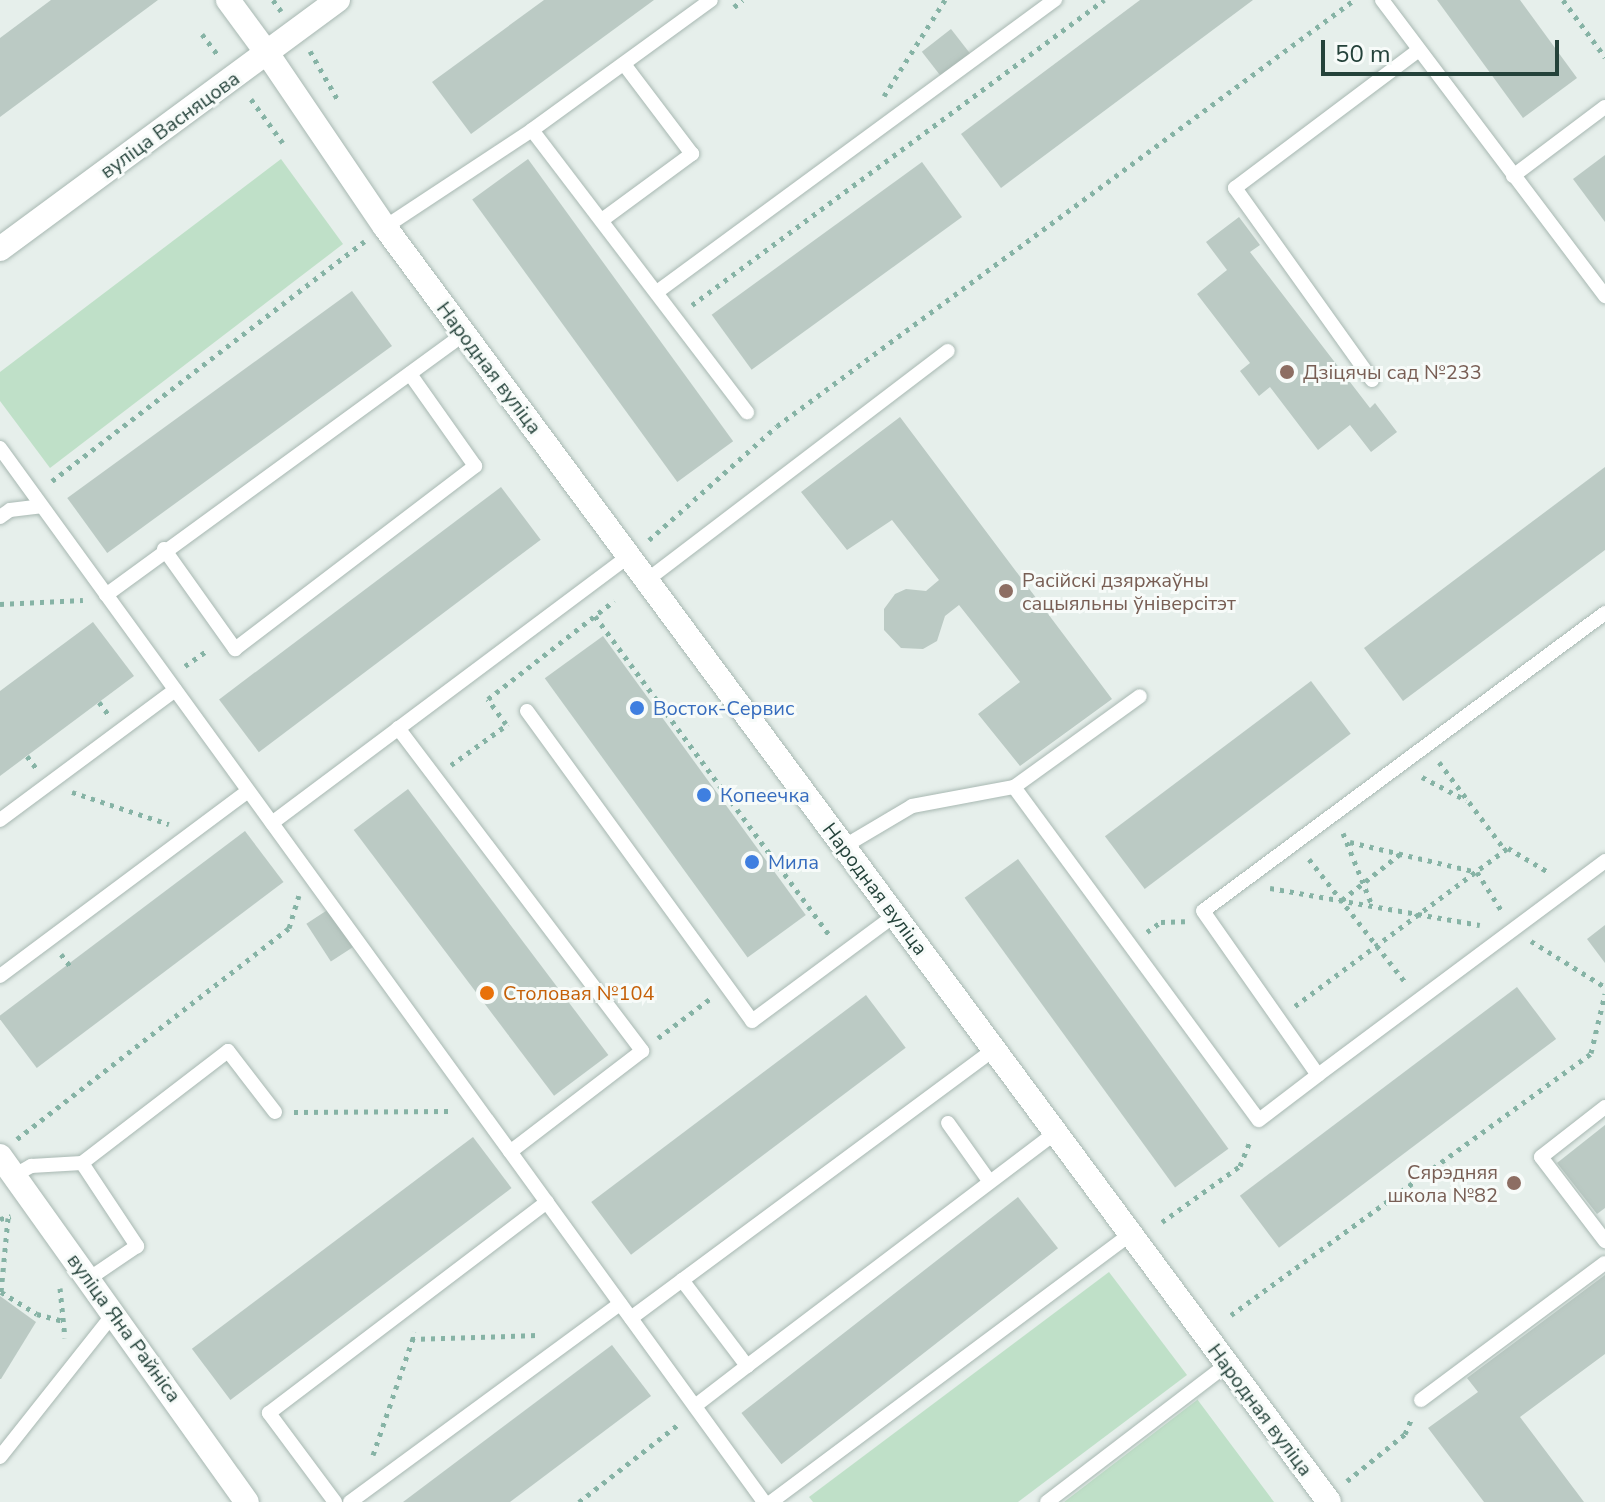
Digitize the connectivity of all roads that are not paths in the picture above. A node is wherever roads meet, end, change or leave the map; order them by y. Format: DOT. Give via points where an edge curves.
graph roads {
  1 [pos="228,0"];
  2 [pos="338,0"];
  3 [pos="711,0"];
  4 [pos="1055,0"];
  5 [pos="1382,0"];
  6 [pos="1419,50"];
  7 [pos="267,53"];
  8 [pos="624,64"];
  9 [pos="1605,107"];
  10 [pos="532,130"];
  11 [pos="1513,176"];
  12 [pos="602,220"];
  13 [pos="385,227"];
  14 [pos="0,249"];
  15 [pos="657,292"];
  16 [pos="1605,296"];
  17 [pos="464,334"];
  18 [pos="948,351"];
  19 [pos="410,374"];
  20 [pos="1372,380"];
  21 [pos="747,412"];
  22 [pos="0,448"];
  23 [pos="38,500"];
  24 [pos="0,517"];
  25 [pos="164,549"];
  26 [pos="629,556"];
  27 [pos="647,580"];
  28 [pos="106,595"];
  29 [pos="1605,613"];
  30 [pos="175,690"];
  31 [pos="1140,696"];
  32 [pos="527,711"];
  33 [pos="398,728"];
  34 [pos="1014,787"];
  35 [pos="248,791"];
  36 [pos="0,820"];
  37 [pos="272,823"];
  38 [pos="843,847"];
  39 [pos="1605,861"];
  40 [pos="895,915"];
  41 [pos="0,976"];
  42 [pos="994,1049"];
  43 [pos="1318,1075"];
  44 [pos="1605,1107"];
  45 [pos="275,1112"];
  46 [pos="948,1123"];
  47 [pos="1055,1133"];
  48 [pos="510,1152"];
  49 [pos="7,1159"];
  50 [pos="82,1163"];
  51 [pos="990,1182"];
  52 [pos="547,1202"];
  53 [pos="1130,1234"];
  54 [pos="1605,1241"];
  55 [pos="1605,1263"];
  56 [pos="90,1278"];
  57 [pos="682,1280"];
  58 [pos="620,1304"];
  59 [pos="115,1312"];
  60 [pos="631,1318"];
  61 [pos="1226,1365"];
  62 [pos="747,1366"];
  63 [pos="1421,1400"];
  64 [pos="695,1406"];
  65 [pos="0,1457"];
  66 [pos="355,1498"];
  67 [pos="247,1502"];
  68 [pos="335,1502"];
  69 [pos="764,1502"];
  70 [pos="771,1502"];
  71 [pos="1047,1502"];
  72 [pos="1329,1502"];
  1 -- 7 [label="street, Народная вуліца"];
  2 -- 7 [label="street, вуліца Васняцова"];
  3 -- 8 [label="lane"];
  4 -- 15 [label="lane"];
  5 -- 6 [label="lane"];
  6 -- 11 [label="lane"];
  6 -- 20 [label="lane" via="1235,188"];
  7 -- 13 [label="street, Народная вуліца"];
  7 -- 14 [label="street, вуліца Васняцова"];
  8 -- 10 [label="lane"];
  8 -- 12 [label="lane" via="692,154"];
  9 -- 11 [label="lane"];
  10 -- 12 [label="lane"];
  10 -- 13 [label="lane"];
  11 -- 16 [label="lane"];
  12 -- 15 [label="lane"];
  13 -- 17 [label="street, Народная вуліца"];
  15 -- 21 [label="lane"];
  17 -- 19 [label="lane"];
  17 -- 26 [label="street, Народная вуліца"];
  18 -- 27 [label="lane"];
  19 -- 25 [label="lane"];
  19 -- 25 [label="lane" via="475,466 235,649"];
  22 -- 23 [label="lane"];
  23 -- 24 [label="lane"];
  23 -- 28 [label="lane"];
  25 -- 28 [label="lane"];
  26 -- 27 [label="street, Народная вуліца"];
  26 -- 33 [label="lane"];
  27 -- 38 [label="street, Народная вуліца"];
  28 -- 30 [label="lane"];
  29 -- 43 [label="lane" via="1203,911"];
  30 -- 35 [label="lane"];
  30 -- 36 [label="lane"];
  31 -- 34 [label="lane"];
  32 -- 40 [label="lane" via="752,1021"];
  33 -- 37 [label="lane"];
  33 -- 48 [label="lane" via="642,1051"];
  34 -- 38 [label="lane" via="912,806"];
  34 -- 43 [label="lane" via="1259,1120"];
  35 -- 37 [label="lane"];
  35 -- 41 [label="lane"];
  37 -- 48 [label="lane"];
  38 -- 40 [label="street, Народная вуліца"];
  39 -- 43 [label="lane"];
  40 -- 42 [label="street, Народная вуліца"];
  42 -- 47 [label="street, Народная вуліца"];
  42 -- 57 [label="lane"];
  44 -- 54 [label="lane" via="1541,1157"];
  45 -- 50 [label="lane" via="228,1051"];
  46 -- 51 [label="lane"];
  47 -- 51 [label="lane"];
  47 -- 53 [label="street, Народная вуліца"];
  48 -- 52 [label="lane"];
  49 -- 50 [label="lane" via="31,1166"];
  49 -- 56 [label="street, вуліца Яна Райніса"];
  50 -- 56 [label="lane" via="137,1246"];
  51 -- 62 [label="lane"];
  52 -- 58 [label="lane"];
  52 -- 68 [label="lane" via="269,1413"];
  53 -- 61 [label="street, Народная вуліца"];
  53 -- 70 [label="lane"];
  55 -- 63 [label="lane"];
  56 -- 59 [label="street, вуліца Яна Райніса"];
  57 -- 60 [label="lane"];
  57 -- 62 [label="lane"];
  58 -- 60 [label="lane"];
  58 -- 66 [label="lane"];
  59 -- 65 [label="lane"];
  59 -- 67 [label="street, вуліца Яна Райніса"];
  60 -- 64 [label="lane"];
  61 -- 71 [label="lane"];
  61 -- 72 [label="street, Народная вуліца"];
  62 -- 64 [label="lane"];
  64 -- 69 [label="lane"];
}
